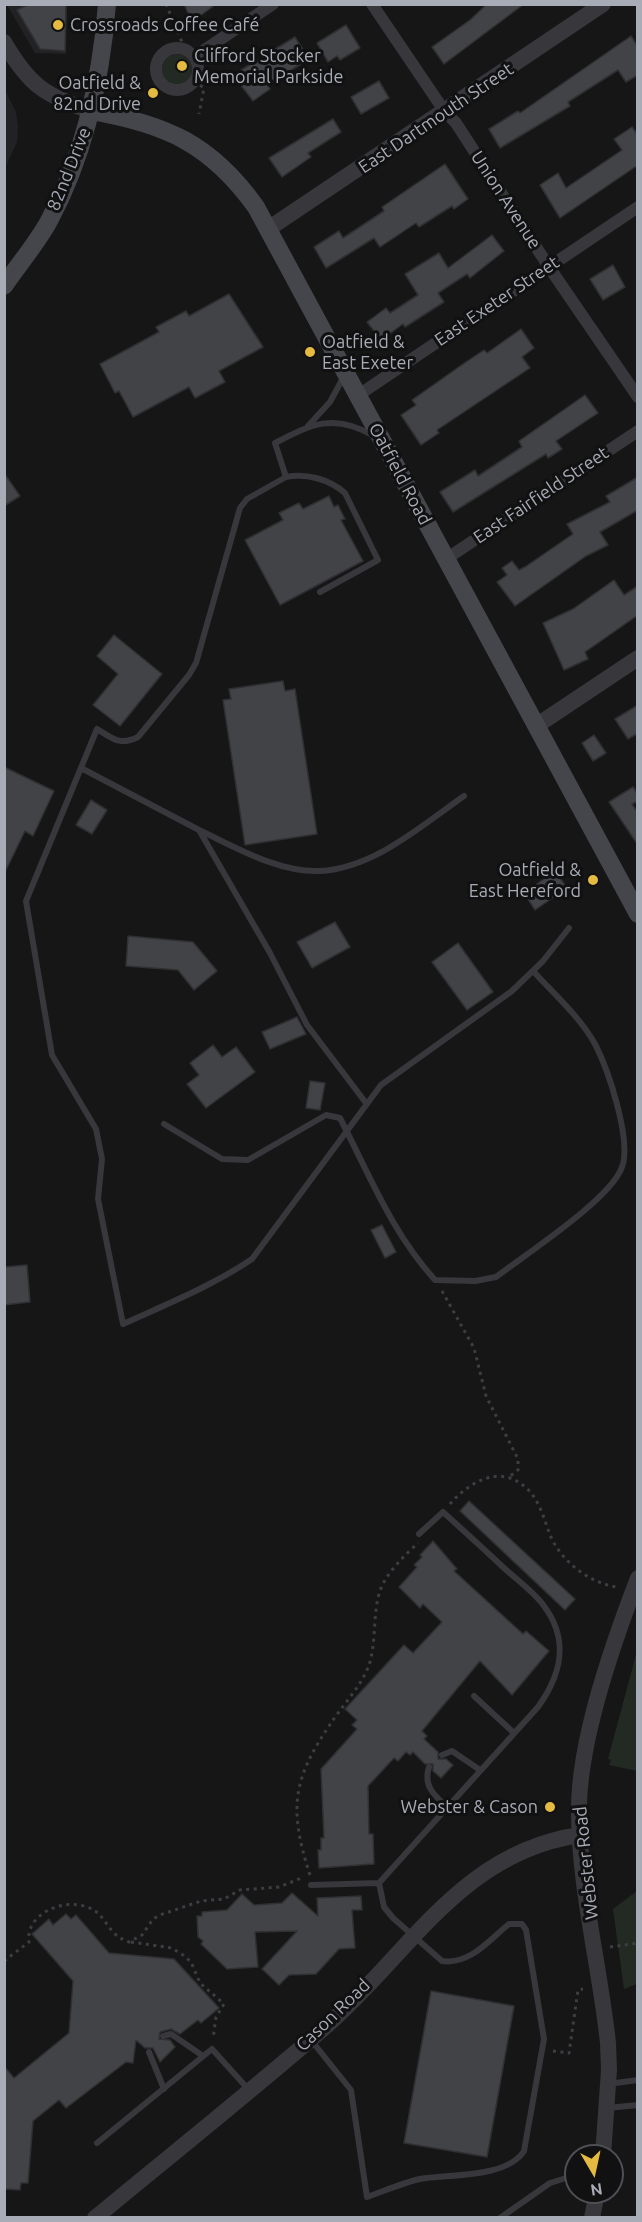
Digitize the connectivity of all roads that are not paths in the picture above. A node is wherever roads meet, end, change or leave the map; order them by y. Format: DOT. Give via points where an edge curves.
graph roads {
  1 [pos="107,4"];
  2 [pos="273,4"];
  3 [pos="372,4"];
  4 [pos="603,4"];
  5 [pos="4,42"];
  6 [pos="189,53"];
  7 [pos="92,111"];
  8 [pos="445,112"];
  9 [pos="638,207"];
  10 [pos="268,229"];
  11 [pos="549,267"];
  12 [pos="4,285"];
  13 [pos="345,374"];
  14 [pos="357,396"];
  15 [pos="638,397"];
  16 [pos="308,426"];
  17 [pos="638,431"];
  18 [pos="383,442"];
  19 [pos="286,477"];
  20 [pos="446,559"];
  21 [pos="320,592"];
  22 [pos="638,658"];
  23 [pos="536,726"];
  24 [pos="81,768"];
  25 [pos="464,796"];
  26 [pos="199,830"];
  27 [pos="632,888"];
  28 [pos="638,914"];
  29 [pos="569,928"];
  30 [pos="533,971"];
  31 [pos="366,1103"];
  32 [pos="164,1124"];
  33 [pos="348,1132"];
  34 [pos="419,1534"];
  35 [pos="638,1578"];
  36 [pos="474,1696"];
  37 [pos="514,1733"];
  38 [pos="442,1755"];
  39 [pos="429,1767"];
  40 [pos="480,1770"];
  41 [pos="447,1807"];
  42 [pos="580,1835"];
  43 [pos="379,1883"];
  44 [pos="311,1885"];
  45 [pos="412,1935"];
  46 [pos="163,2036"];
  47 [pos="310,2040"];
  48 [pos="149,2052"];
  49 [pos="203,2056"];
  50 [pos="638,2080"];
  51 [pos="608,2084"];
  52 [pos="164,2089"];
  53 [pos="249,2090"];
  54 [pos="638,2105"];
  55 [pos="607,2108"];
  56 [pos="97,2144"];
  57 [pos="604,2144"];
  58 [pos="564,2179"];
  59 [pos="95,2217"];
  60 [pos="500,2217"];
  1 -- 7 [label="main road, 82nd Drive"];
  2 -- 6 [label="street"];
  3 -- 8 [label="street, Union Avenue"];
  4 -- 8 [label="street, East Dartmouth Street"];
  5 -- 7 [label="street" via="18,66 42,91"];
  6 -- 6 [label="street" via="198,65 194,81 176,91 165,87 156,74 156,63 165,51 174,48"];
  7 -- 10 [label="main road, Oatfield Road" via="145,122 189,140 236,180"];
  7 -- 12 [label="main road, 82nd Drive" via="68,181 48,223"];
  8 -- 10 [label="street, East Dartmouth Street"];
  8 -- 11 [label="street, Union Avenue" via="456,123"];
  9 -- 11 [label="street, East Exeter Street"];
  10 -- 13 [label="main road, Oatfield Road"];
  11 -- 14 [label="street, East Exeter Street"];
  11 -- 15 [label="street, Union Avenue"];
  13 -- 14 [label="main road, Oatfield Road"];
  13 -- 16 [label="lane" via="330,402"];
  14 -- 18 [label="main road, Oatfield Road"];
  16 -- 18 [label="lane" via="340,422"];
  16 -- 19 [label="lane" via="275,443"];
  17 -- 20 [label="street, East Fairfield Street"];
  18 -- 20 [label="main road, Oatfield Road"];
  19 -- 21 [label="lane" via="304,474 339,488 378,560"];
  19 -- 24 [label="lane" via="247,499 240,508 196,663 189,675 138,737 118,743 97,729"];
  20 -- 23 [label="main road, Oatfield Road"];
  22 -- 23 [label="street"];
  23 -- 27 [label="main road, Oatfield Road"];
  24 -- 26 [label="lane"];
  24 -- 33 [label="lane" via="26,902 52,1055 96,1129 102,1159 98,1199 123,1323 228,1276 252,1259"];
  25 -- 26 [label="lane" via="381,852 353,864 319,871 281,865"];
  26 -- 31 [label="lane" via="307,1024"];
  27 -- 28 [label="main road, Oatfield Road"];
  29 -- 30 [label="lane"];
  30 -- 31 [label="lane" via="512,992 381,1084"];
  30 -- 33 [label="lane" via="595,1044 620,1113 625,1151 622,1168 606,1191 496,1276 475,1281 435,1280 415,1258 374,1190"];
  31 -- 33 [label="lane"];
  32 -- 33 [label="lane" via="222,1159 248,1160 326,1115 340,1118"];
  34 -- 37 [label="lane" via="443,1512 544,1604 560,1648 560,1667 553,1686"];
  35 -- 42 [label="street, Webster Road" via="586,1749 579,1798"];
  36 -- 37 [label="lane"];
  37 -- 40 [label="lane"];
  38 -- 40 [label="lane" via="453,1751"];
  39 -- 41 [label="lane" via="427,1784"];
  40 -- 41 [label="lane"];
  41 -- 43 [label="lane"];
  42 -- 45 [label="street, Cason Road" via="545,1842 498,1863 457,1893"];
  42 -- 51 [label="street, Webster Road" via="608,2043"];
  43 -- 44 [label="lane"];
  43 -- 45 [label="lane" via="384,1907"];
  45 -- 47 [label="street, Cason Road"];
  45 -- 47 [label="lane" via="435,1957 451,1962 470,1956 509,1924 522,1924 526,1930 544,2039 527,2141 517,2162 502,2168 418,2180 367,2197 351,2090"];
  46 -- 49 [label="lane" via="171,2034"];
  47 -- 53 [label="street, Cason Road"];
  48 -- 52 [label="lane"];
  49 -- 52 [label="lane"];
  49 -- 53 [label="lane" via="212,2049"];
  50 -- 51 [label="lane"];
  51 -- 55 [label="street, Webster Road"];
  52 -- 56 [label="lane"];
  53 -- 59 [label="street, Cason Road"];
  54 -- 55 [label="lane"];
  55 -- 57 [label="street, Webster Road"];
  58 -- 60 [label="lane" via="550,2183"];
}
